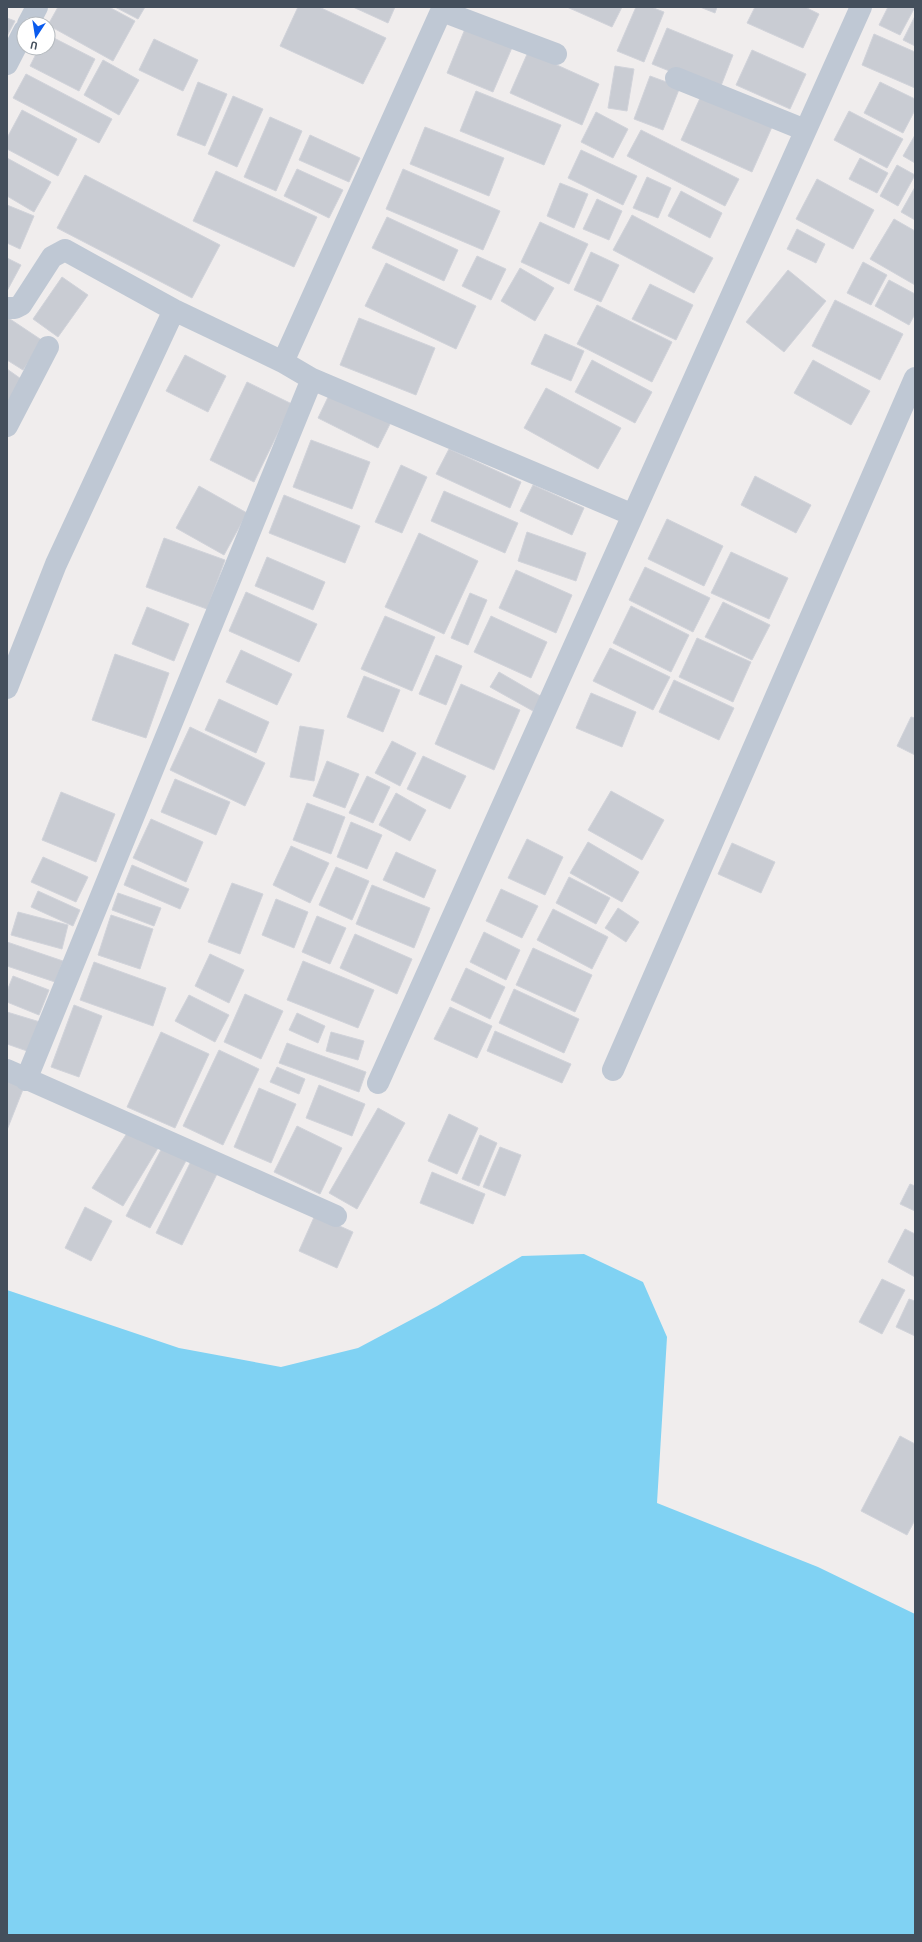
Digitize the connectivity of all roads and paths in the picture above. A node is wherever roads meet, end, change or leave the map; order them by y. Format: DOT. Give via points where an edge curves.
graph roads {
  1 [pos="37,7"];
  2 [pos="860,7"];
  3 [pos="442,9"];
  4 [pos="32,16"];
  5 [pos="16,47"];
  6 [pos="556,54"];
  7 [pos="7,64"];
  8 [pos="676,78"];
  9 [pos="805,130"];
  10 [pos="7,308"];
  11 [pos="174,310"];
  12 [pos="48,347"];
  13 [pos="283,362"];
  14 [pos="915,378"];
  15 [pos="312,379"];
  16 [pos="7,426"];
  17 [pos="633,516"];
  18 [pos="7,688"];
  19 [pos="7,1070"];
  20 [pos="613,1070"];
  21 [pos="26,1080"];
  22 [pos="378,1083"];
  23 [pos="336,1216"];
  1 -- 4 [label="street"];
  2 -- 9 [label="street"];
  3 -- 6 [label="street"];
  3 -- 13 [label="street"];
  5 -- 7 [label="street"];
  8 -- 9 [label="street"];
  9 -- 17 [label="street"];
  10 -- 11 [label="street" via="21,305 52,257 65,250"];
  11 -- 13 [label="street"];
  11 -- 18 [label="street" via="56,564"];
  12 -- 16 [label="street"];
  13 -- 15 [label="street"];
  14 -- 20 [label="street"];
  15 -- 17 [label="street"];
  15 -- 21 [label="street"];
  17 -- 22 [label="street"];
  19 -- 21 [label="street"];
  21 -- 23 [label="street"];
}
